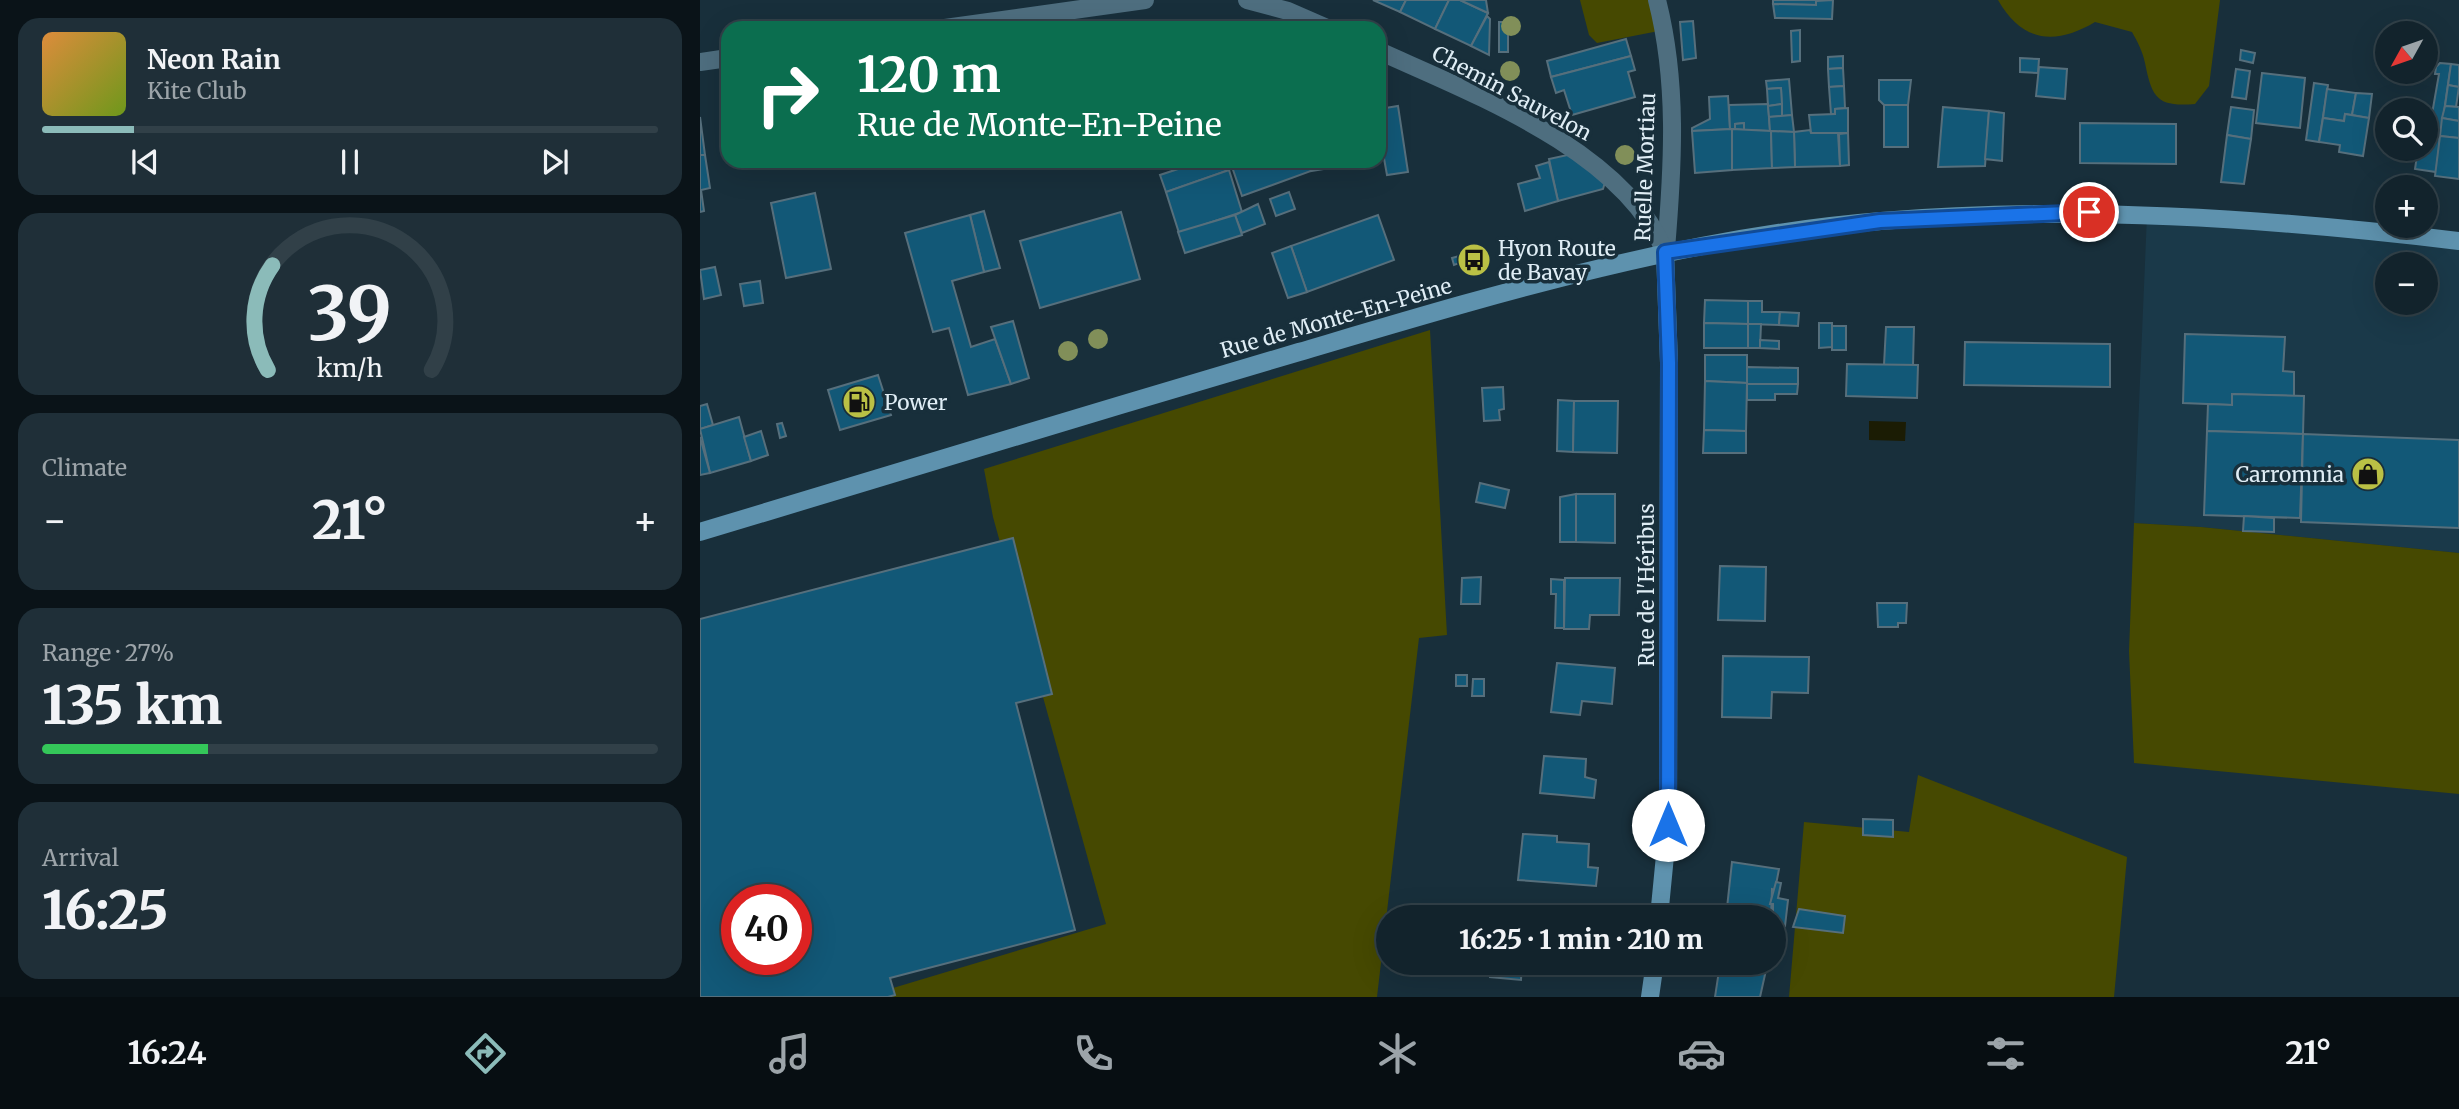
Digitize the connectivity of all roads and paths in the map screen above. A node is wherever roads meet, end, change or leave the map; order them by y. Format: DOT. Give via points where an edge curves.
graph roads {
  1 [pos="1145,0"];
  2 [pos="1247,0"];
  3 [pos="1657,0"];
  4 [pos="995,21"];
  5 [pos="1311,21"];
  6 [pos="1386,54"];
  7 [pos="721,59"];
  8 [pos="700,62"];
  9 [pos="2459,241"];
  10 [pos="1665,252"];
  11 [pos="700,532"];
  12 [pos="1660,905"];
  13 [pos="1653,975"];
  14 [pos="1650,997"];
  1 -- 4 [label="street"];
  2 -- 5 [label="street"];
  3 -- 10 [label="street, Ruelle Mortiau" via="1673,107"];
  6 -- 10 [label="street, Chemin Sauvelon" via="1570,146 1630,195 1655,226"];
  7 -- 8 [label="street"];
  9 -- 10 [label="main road, Rue de Monte-En-Peine" via="2332,226 2089,212 1880,221"];
  10 -- 11 [label="main road, Rue de Monte-En-Peine" via="1370,331"];
  10 -- 12 [label="main road, Rue de l'Héribus" via="1668,825"];
  13 -- 14 [label="main road"];
}
